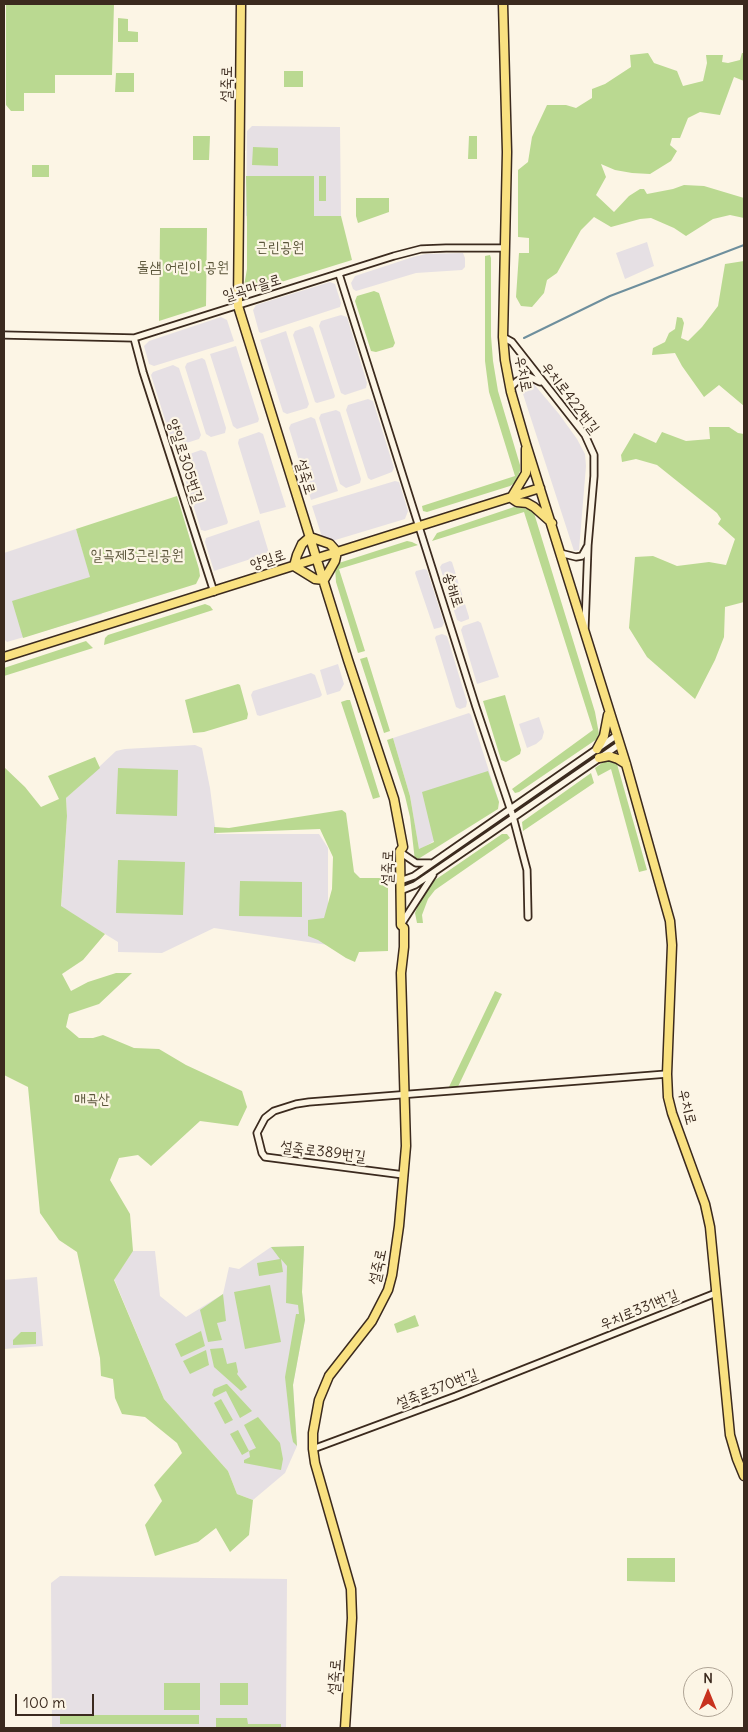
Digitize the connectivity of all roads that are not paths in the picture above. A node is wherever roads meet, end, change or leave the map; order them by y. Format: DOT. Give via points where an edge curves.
graph roads {
  1 [pos="241,4"];
  2 [pos="503,4"];
  3 [pos="505,248"];
  4 [pos="339,274"];
  5 [pos="238,306"];
  6 [pos="4,335"];
  7 [pos="503,337"];
  8 [pos="134,338"];
  9 [pos="544,384"];
  10 [pos="510,388"];
  11 [pos="526,444"];
  12 [pos="540,488"];
  13 [pos="511,498"];
  14 [pos="552,523"];
  15 [pos="420,527"];
  16 [pos="310,537"];
  17 [pos="588,545"];
  18 [pos="337,552"];
  19 [pos="560,553"];
  20 [pos="318,558"];
  21 [pos="294,566"];
  22 [pos="324,580"];
  23 [pos="214,592"];
  24 [pos="584,631"];
  25 [pos="4,657"];
  26 [pos="609,711"];
  27 [pos="617,735"];
  28 [pos="620,744"];
  29 [pos="597,749"];
  30 [pos="599,758"];
  31 [pos="626,764"];
  32 [pos="510,808"];
  33 [pos="513,817"];
  34 [pos="400,852"];
  35 [pos="432,863"];
  36 [pos="438,869"];
  37 [pos="400,881"];
  38 [pos="400,891"];
  39 [pos="528,917"];
  40 [pos="401,925"];
  41 [pos="667,1074"];
  42 [pos="405,1095"];
  43 [pos="404,1175"];
  44 [pos="716,1293"];
  45 [pos="570,1350"];
  46 [pos="313,1449"];
  47 [pos="744,1476"];
  48 [pos="345,1728"];
  1 -- 5 [label="main road, 설죽로"];
  2 -- 3 [label="main road, 우치로" via="507,152"];
  3 -- 4 [label="street, 일곡마을로" via="421,249"];
  3 -- 7 [label="main road, 우치로"];
  4 -- 5 [label="street, 일곡마을로"];
  4 -- 15 [label="street, 송해로"];
  5 -- 8 [label="street, 일곡마을로"];
  5 -- 16 [label="main road, 설죽로"];
  6 -- 8 [label="street, 일곡마을로"];
  7 -- 9 [label="street, 우치로422번길" via="512,342"];
  7 -- 10 [label="main road, 우치로"];
  8 -- 23 [label="street, 양일로305번길"];
  9 -- 10 [label="street" via="528,376"];
  9 -- 17 [label="street, 우치로422번길" via="585,435 594,455"];
  10 -- 11 [label="main road, 우치로"];
  11 -- 12 [label="main road, 우치로"];
  11 -- 13 [label="main road" via="526,472"];
  12 -- 13 [label="main road, 양일로"];
  12 -- 14 [label="main road, 우치로"];
  13 -- 14 [label="main road" via="534,506"];
  13 -- 15 [label="main road, 양일로"];
  14 -- 19 [label="main road, 우치로"];
  15 -- 18 [label="main road, 양일로"];
  15 -- 32 [label="street, 송해로"];
  16 -- 18 [label="main road" via="330,544"];
  16 -- 20 [label="main road, 설죽로"];
  16 -- 21 [label="main road" via="302,544"];
  17 -- 19 [label="street" via="582,556"];
  17 -- 24 [label="street, 우치로422번길"];
  18 -- 20 [label="main road, 양일로"];
  18 -- 22 [label="main road"];
  19 -- 24 [label="main road, 우치로"];
  20 -- 21 [label="main road, 양일로"];
  20 -- 22 [label="main road, 설죽로"];
  21 -- 22 [label="main road"];
  21 -- 23 [label="main road, 양일로"];
  22 -- 34 [label="main road, 설죽로" via="394,799 403,847"];
  23 -- 25 [label="main road, 양일로"];
  24 -- 26 [label="main road, 우치로"];
  26 -- 27 [label="main road, 우치로"];
  26 -- 29 [label="main road" via="607,727"];
  27 -- 28 [label="main road, 우치로"];
  27 -- 29 [label="street"];
  28 -- 30 [label="street"];
  28 -- 31 [label="main road, 우치로"];
  29 -- 32 [label="street"];
  30 -- 31 [label="main road" via="609,756"];
  30 -- 33 [label="street"];
  31 -- 41 [label="main road, 우치로" via="672,928"];
  32 -- 33 [label="street, 송해로"];
  32 -- 35 [label="street"];
  33 -- 36 [label="street"];
  33 -- 39 [label="street, 송해로" via="527,870"];
  34 -- 35 [label="street" via="416,863"];
  34 -- 37 [label="main road, 설죽로"];
  35 -- 37 [label="street" via="414,876"];
  36 -- 38 [label="street"];
  36 -- 40 [label="street"];
  37 -- 38 [label="main road, 설죽로"];
  38 -- 40 [label="main road, 설죽로"];
  40 -- 42 [label="main road, 설죽로" via="404,928 401,973"];
  41 -- 42 [label="street"];
  41 -- 44 [label="main road, 우치로" via="672,1113 705,1204"];
  42 -- 43 [label="main road, 설죽로"];
  42 -- 43 [label="street, 설죽로389번길" via="296,1104 264,1118 257,1133 265,1156"];
  43 -- 46 [label="main road, 설죽로" via="391,1282 372,1321 323,1389 315,1419"];
  44 -- 45 [label="street, 우치로331번길"];
  44 -- 47 [label="main road, 우치로" via="730,1435"];
  45 -- 46 [label="street, 설죽로370번길"];
  46 -- 48 [label="main road, 설죽로" via="351,1588"];
}
